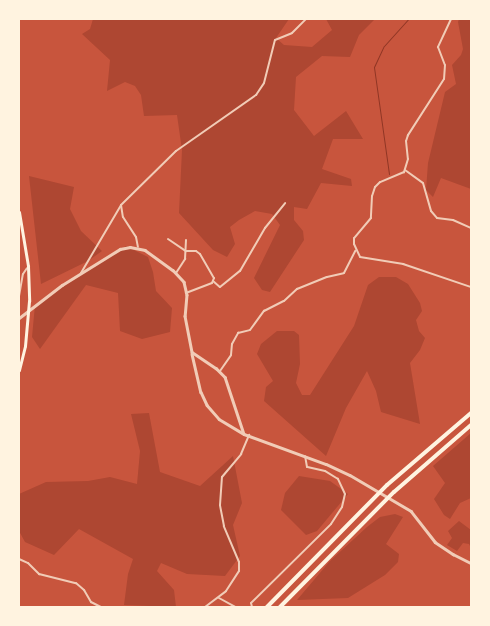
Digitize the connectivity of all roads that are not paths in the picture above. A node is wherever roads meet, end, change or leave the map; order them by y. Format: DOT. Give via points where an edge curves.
graph roads {
  1 [pos="306,19"];
  2 [pos="450,19"];
  3 [pos="405,170"];
  4 [pos="285,202"];
  5 [pos="121,205"];
  6 [pos="19,212"];
  7 [pos="471,228"];
  8 [pos="168,239"];
  9 [pos="186,240"];
  10 [pos="138,247"];
  11 [pos="186,251"];
  12 [pos="356,251"];
  13 [pos="28,266"];
  14 [pos="81,273"];
  15 [pos="176,273"];
  16 [pos="213,281"];
  17 [pos="471,287"];
  18 [pos="186,293"];
  19 [pos="19,296"];
  20 [pos="19,318"];
  21 [pos="192,352"];
  22 [pos="19,370"];
  23 [pos="220,371"];
  24 [pos="471,413"];
  25 [pos="471,425"];
  26 [pos="244,434"];
  27 [pos="249,436"];
  28 [pos="305,456"];
  29 [pos="19,559"];
  30 [pos="471,563"];
  31 [pos="219,598"];
  32 [pos="101,607"];
  33 [pos="204,607"];
  34 [pos="235,607"];
  35 [pos="252,607"];
  36 [pos="267,607"];
  37 [pos="280,607"];
  1 -- 5 [label="street" via="301,27 276,40 264,84 256,95 176,151"];
  2 -- 3 [label="street" via="438,47 446,73 408,135"];
  3 -- 7 [label="street" via="423,183 431,211 437,218 453,220"];
  3 -- 12 [label="street" via="375,187 371,218 354,238"];
  4 -- 16 [label="street" via="265,228 240,271 220,287"];
  5 -- 10 [label="street" via="123,217 136,237"];
  5 -- 14 [label="street"];
  6 -- 13 [label="highway"];
  8 -- 11 [label="street"];
  9 -- 11 [label="street"];
  10 -- 14 [label="street" via="120,249"];
  10 -- 15 [label="street"];
  11 -- 15 [label="street"];
  11 -- 16 [label="street" via="200,254"];
  12 -- 17 [label="street" via="360,257 403,264"];
  12 -- 23 [label="street" via="344,272 297,289 284,301 264,311 250,330 238,333 229,360"];
  13 -- 19 [label="street"];
  13 -- 22 [label="highway" via="28,324"];
  14 -- 20 [label="street"];
  15 -- 18 [label="street" via="184,282"];
  16 -- 18 [label="street"];
  18 -- 21 [label="street"];
  21 -- 23 [label="street"];
  21 -- 26 [label="street" via="207,405 219,420"];
  23 -- 26 [label="street" via="228,383"];
  24 -- 36 [label="highway" via="381,491"];
  25 -- 37 [label="highway" via="394,492"];
  26 -- 27 [label="street"];
  27 -- 28 [label="street"];
  27 -- 31 [label="street" via="241,454 222,477 221,514 239,562 239,571"];
  28 -- 30 [label="street" via="404,506 435,542"];
  28 -- 35 [label="street" via="306,467 325,471 338,479 345,494 342,507 331,524 251,603"];
  29 -- 32 [label="street" via="39,574 76,583 91,602"];
  31 -- 33 [label="street"];
  31 -- 34 [label="street"];
}
